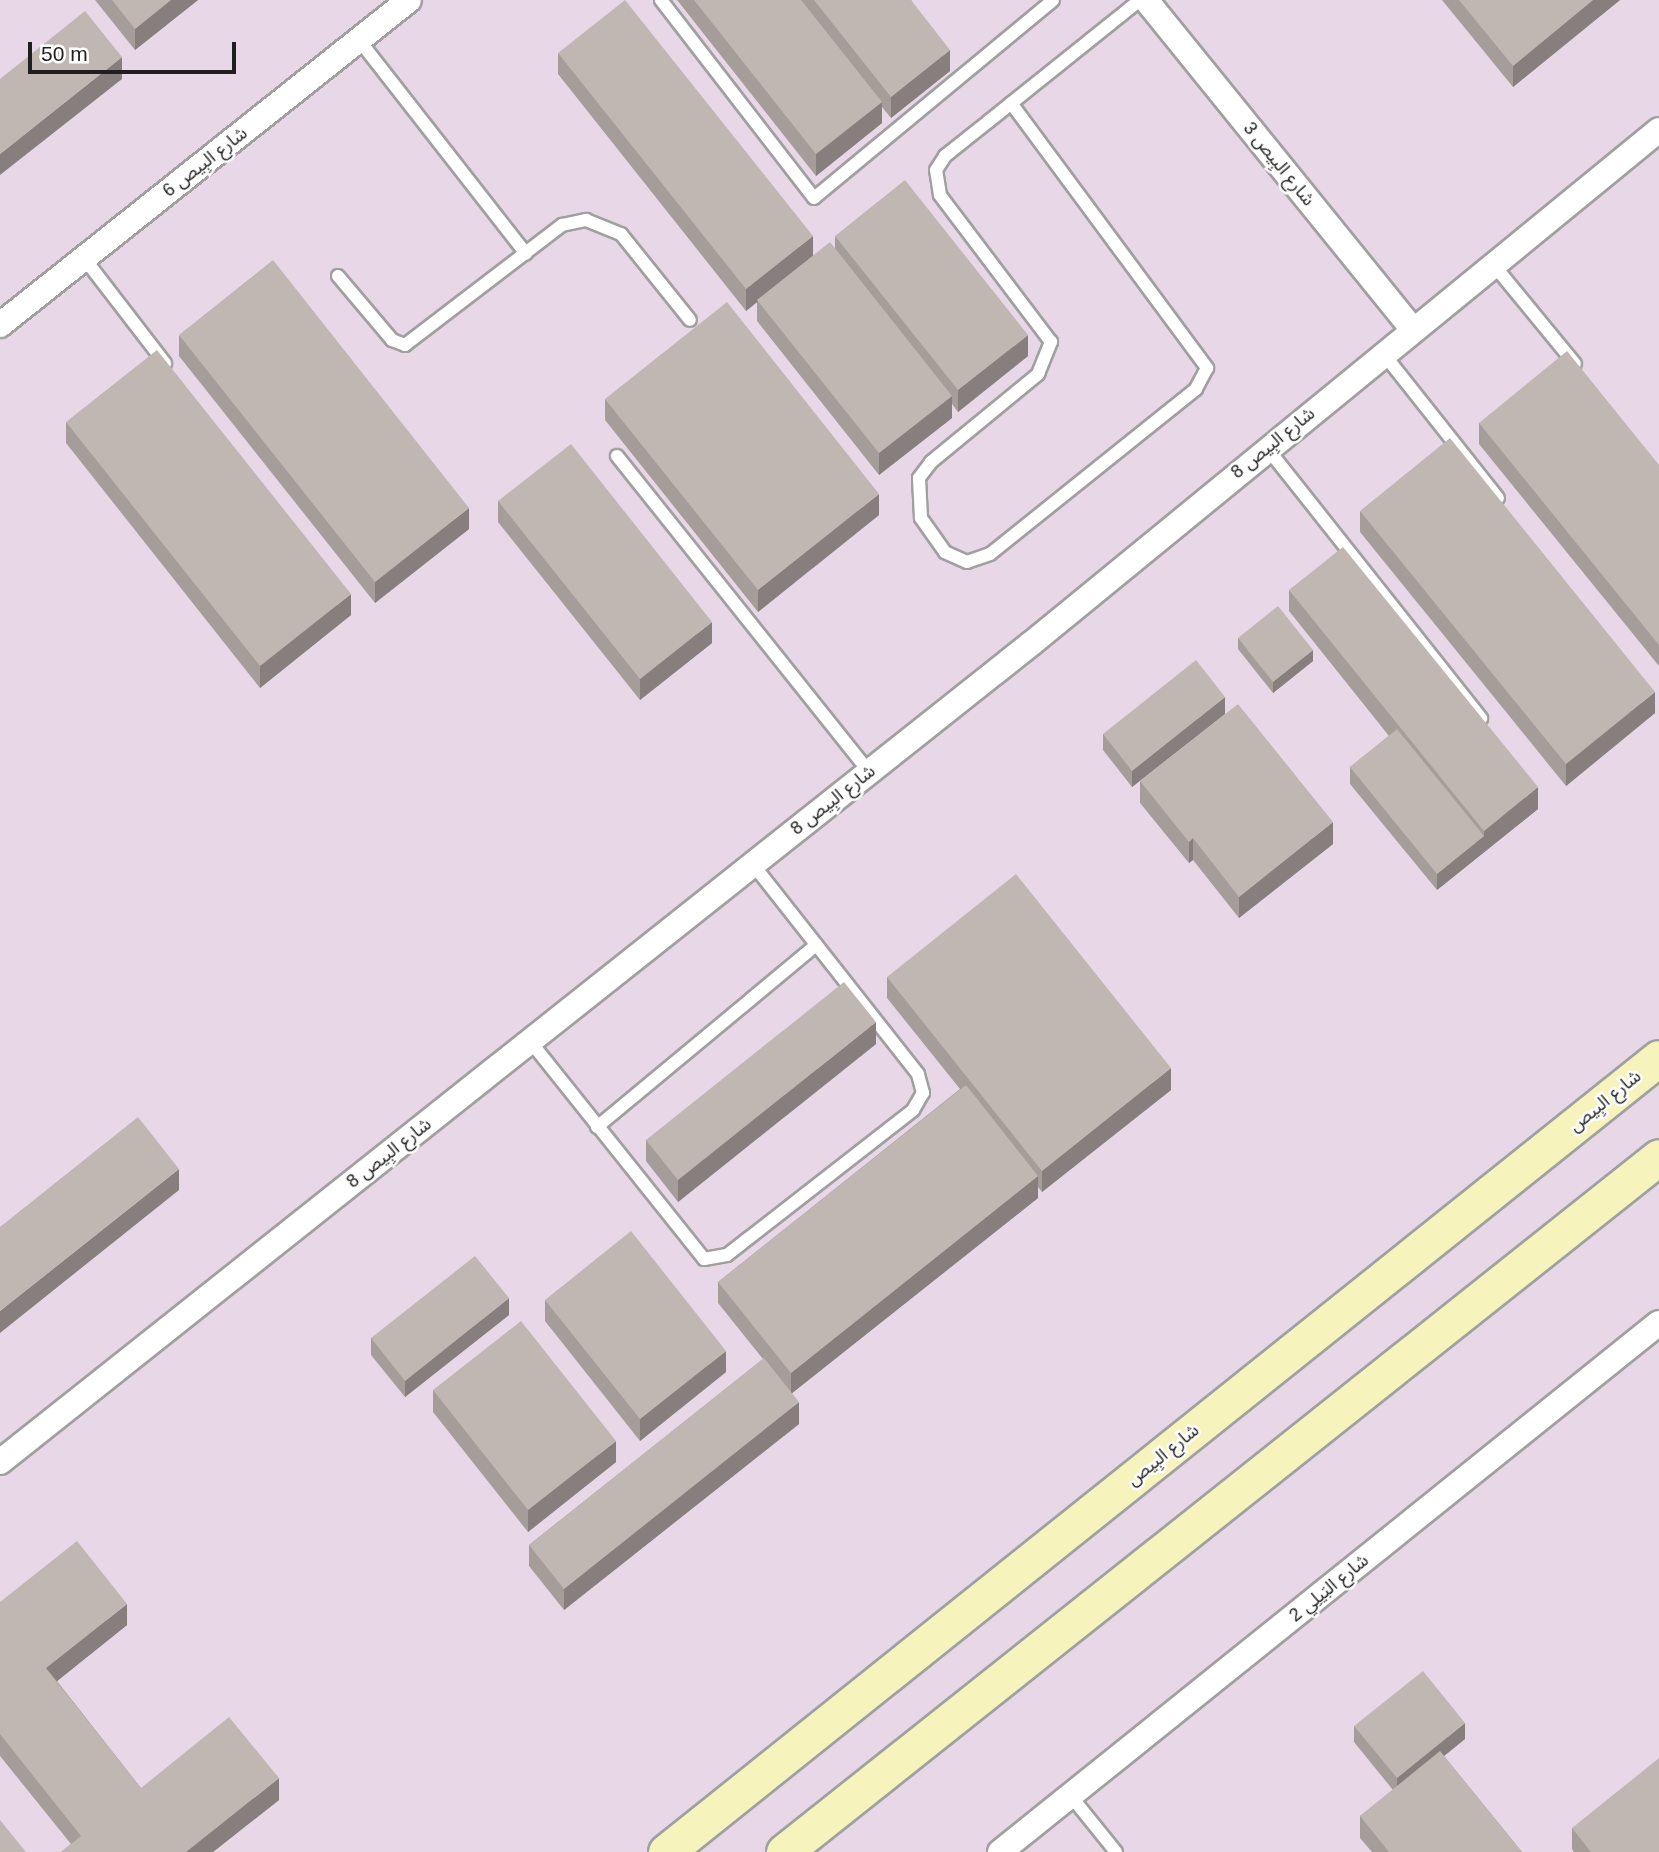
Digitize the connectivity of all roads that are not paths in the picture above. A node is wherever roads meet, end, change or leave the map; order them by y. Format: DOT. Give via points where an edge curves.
graph roads {
  1 [pos="409,0"];
  2 [pos="660,0"];
  3 [pos="1053,0"];
  4 [pos="1140,0"];
  5 [pos="1146,0"];
  6 [pos="359,40"];
  7 [pos="1011,103"];
  8 [pos="1659,130"];
  9 [pos="526,254"];
  10 [pos="84,258"];
  11 [pos="1493,264"];
  12 [pos="338,276"];
  13 [pos="690,320"];
  14 [pos="0,325"];
  15 [pos="1412,328"];
  16 [pos="1382,353"];
  17 [pos="171,371"];
  18 [pos="1586,377"];
  19 [pos="1267,448"];
  20 [pos="617,456"];
  21 [pos="1505,507"];
  22 [pos="1492,731"];
  23 [pos="869,772"];
  24 [pos="753,864"];
  25 [pos="816,945"];
  26 [pos="530,1041"];
  27 [pos="1659,1058"];
  28 [pos="597,1127"];
  29 [pos="1659,1157"];
  30 [pos="1659,1323"];
  31 [pos="0,1462"];
  32 [pos="1070,1796"];
  33 [pos="666,1852"];
  34 [pos="784,1852"];
  35 [pos="1000,1852"];
  36 [pos="1116,1852"];
  1 -- 6 [label="street, شارع البِيص 6"];
  2 -- 3 [label="lane" via="814,198"];
  4 -- 7 [label="lane"];
  5 -- 15 [label="street, شارع البِيص 3"];
  6 -- 9 [label="lane"];
  6 -- 10 [label="street, شارع البِيص 6"];
  7 -- 7 [label="lane" via="945,156 935,179 940,195 1051,342 1038,374 930,462 919,478 921,518 945,552 968,562 990,554 1196,389 1207,368"];
  8 -- 11 [label="street, شارع البِيص 8"];
  9 -- 12 [label="lane" via="405,345 392,340"];
  9 -- 13 [label="lane" via="574,221 610,226"];
  10 -- 14 [label="street, شارع البِيص 6"];
  10 -- 17 [label="lane"];
  11 -- 15 [label="street, شارع البِيص 8"];
  11 -- 18 [label="lane"];
  15 -- 16 [label="street, شارع البِيص 8"];
  16 -- 19 [label="street, شارع البِيص 8"];
  16 -- 21 [label="lane"];
  19 -- 22 [label="lane"];
  19 -- 23 [label="street, شارع البِيص 8"];
  20 -- 23 [label="lane"];
  23 -- 24 [label="street, شارع البِيص 8"];
  24 -- 25 [label="lane"];
  24 -- 26 [label="street, شارع البِيص 8"];
  25 -- 28 [label="lane"];
  25 -- 28 [label="lane" via="918,1074 923,1093 913,1110 712,1260 697,1255"];
  26 -- 28 [label="lane"];
  26 -- 31 [label="street, شارع البِيص 8"];
  27 -- 33 [label="street, شارع البِيص"];
  29 -- 34 [label="street"];
  30 -- 32 [label="street, شارع البَيلِي 2"];
  32 -- 35 [label="street, شارع البَيلِي 2"];
  32 -- 36 [label="lane"];
}
